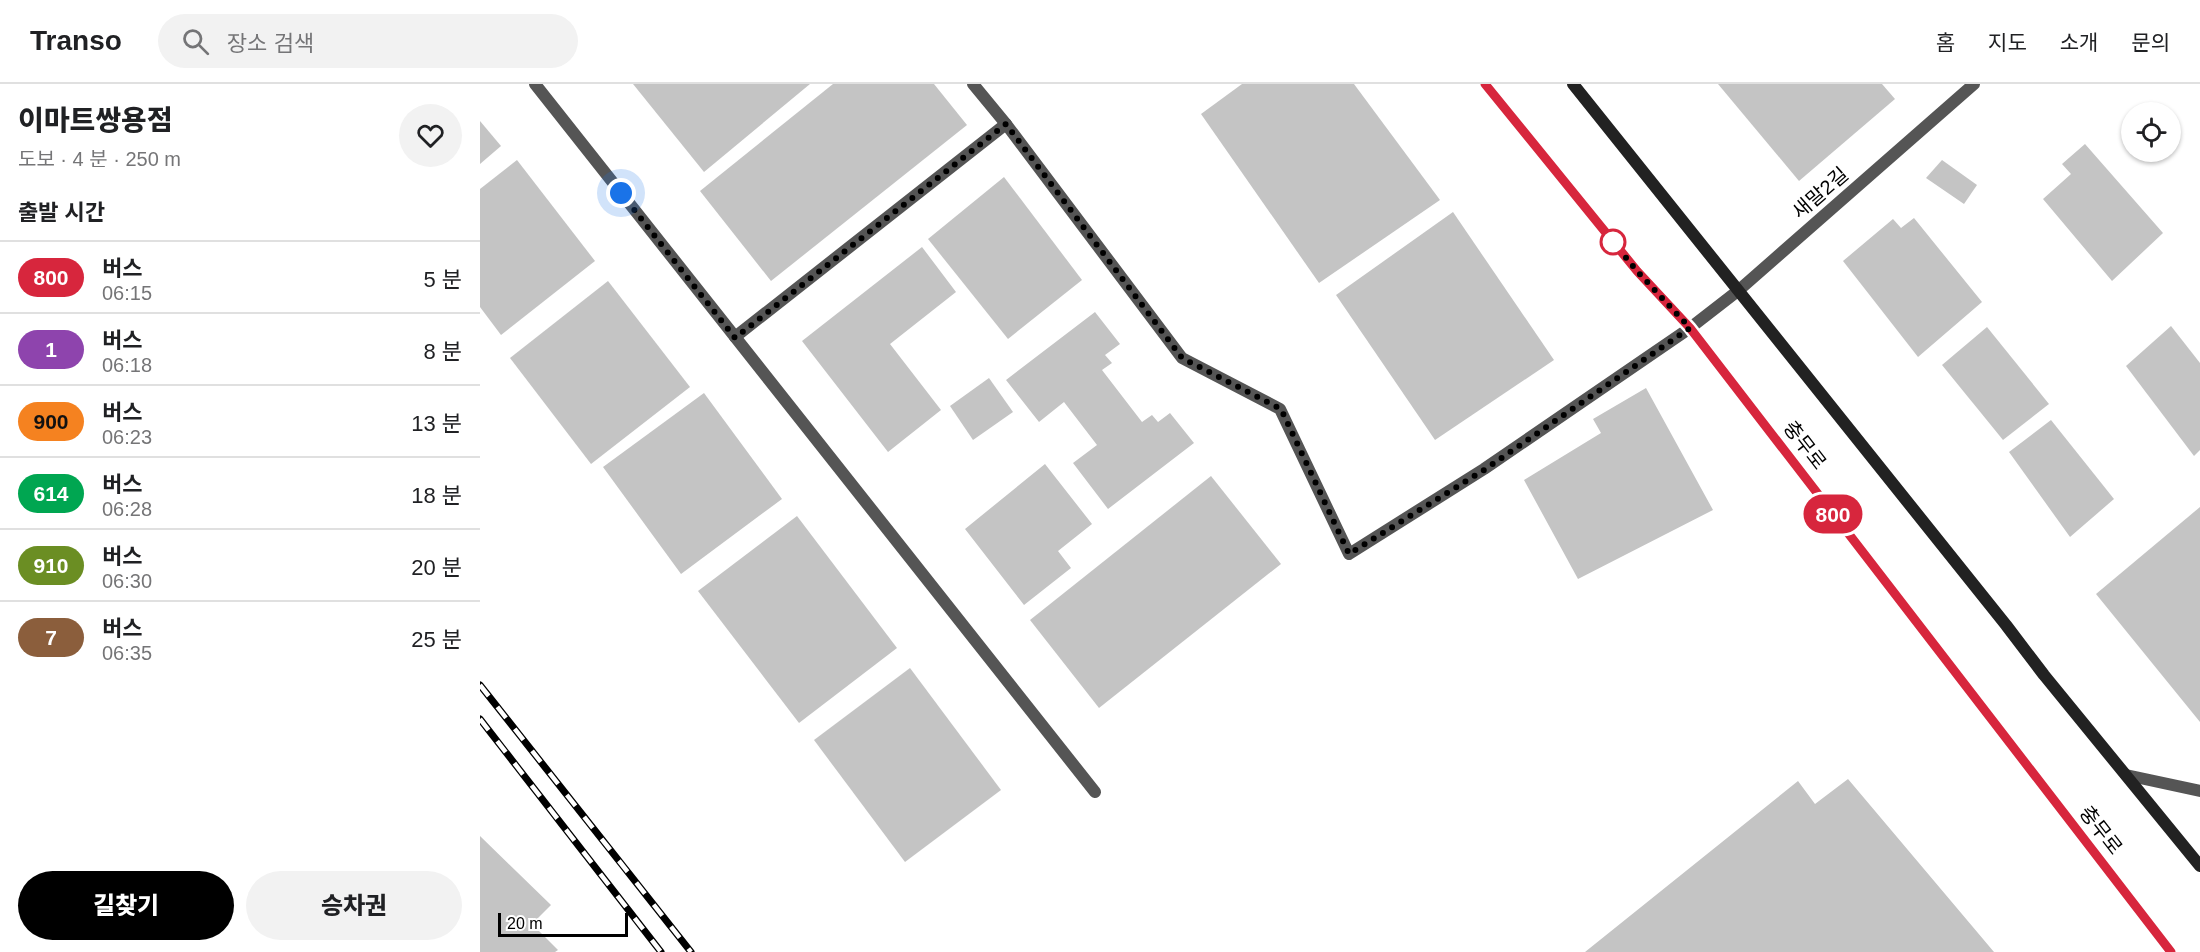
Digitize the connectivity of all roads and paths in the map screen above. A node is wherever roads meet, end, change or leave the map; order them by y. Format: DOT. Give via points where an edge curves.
graph roads {
  1 [pos="535,84"];
  2 [pos="973,84"];
  3 [pos="1485,84"];
  4 [pos="1573,84"];
  5 [pos="1974,84"];
  6 [pos="1006,124"];
  7 [pos="1739,290"];
  8 [pos="1690,328"];
  9 [pos="735,338"];
  10 [pos="2127,775"];
  11 [pos="2200,791"];
  12 [pos="1095,792"];
  13 [pos="2200,866"];
  14 [pos="2171,952"];
  1 -- 9 [label="street"];
  2 -- 6 [label="street"];
  3 -- 8 [label="main road, 충무로" via="1637,271"];
  4 -- 7 [label="main road"];
  5 -- 7 [label="street, 새말2길"];
  6 -- 8 [label="street, 새말2길" via="1182,358 1281,409 1349,554 1484,470"];
  6 -- 9 [label="street"];
  7 -- 8 [label="street, 새말2길"];
  7 -- 10 [label="main road"];
  8 -- 14 [label="main road, 충무로"];
  9 -- 12 [label="street"];
  10 -- 11 [label="street"];
  10 -- 13 [label="main road"];
}
